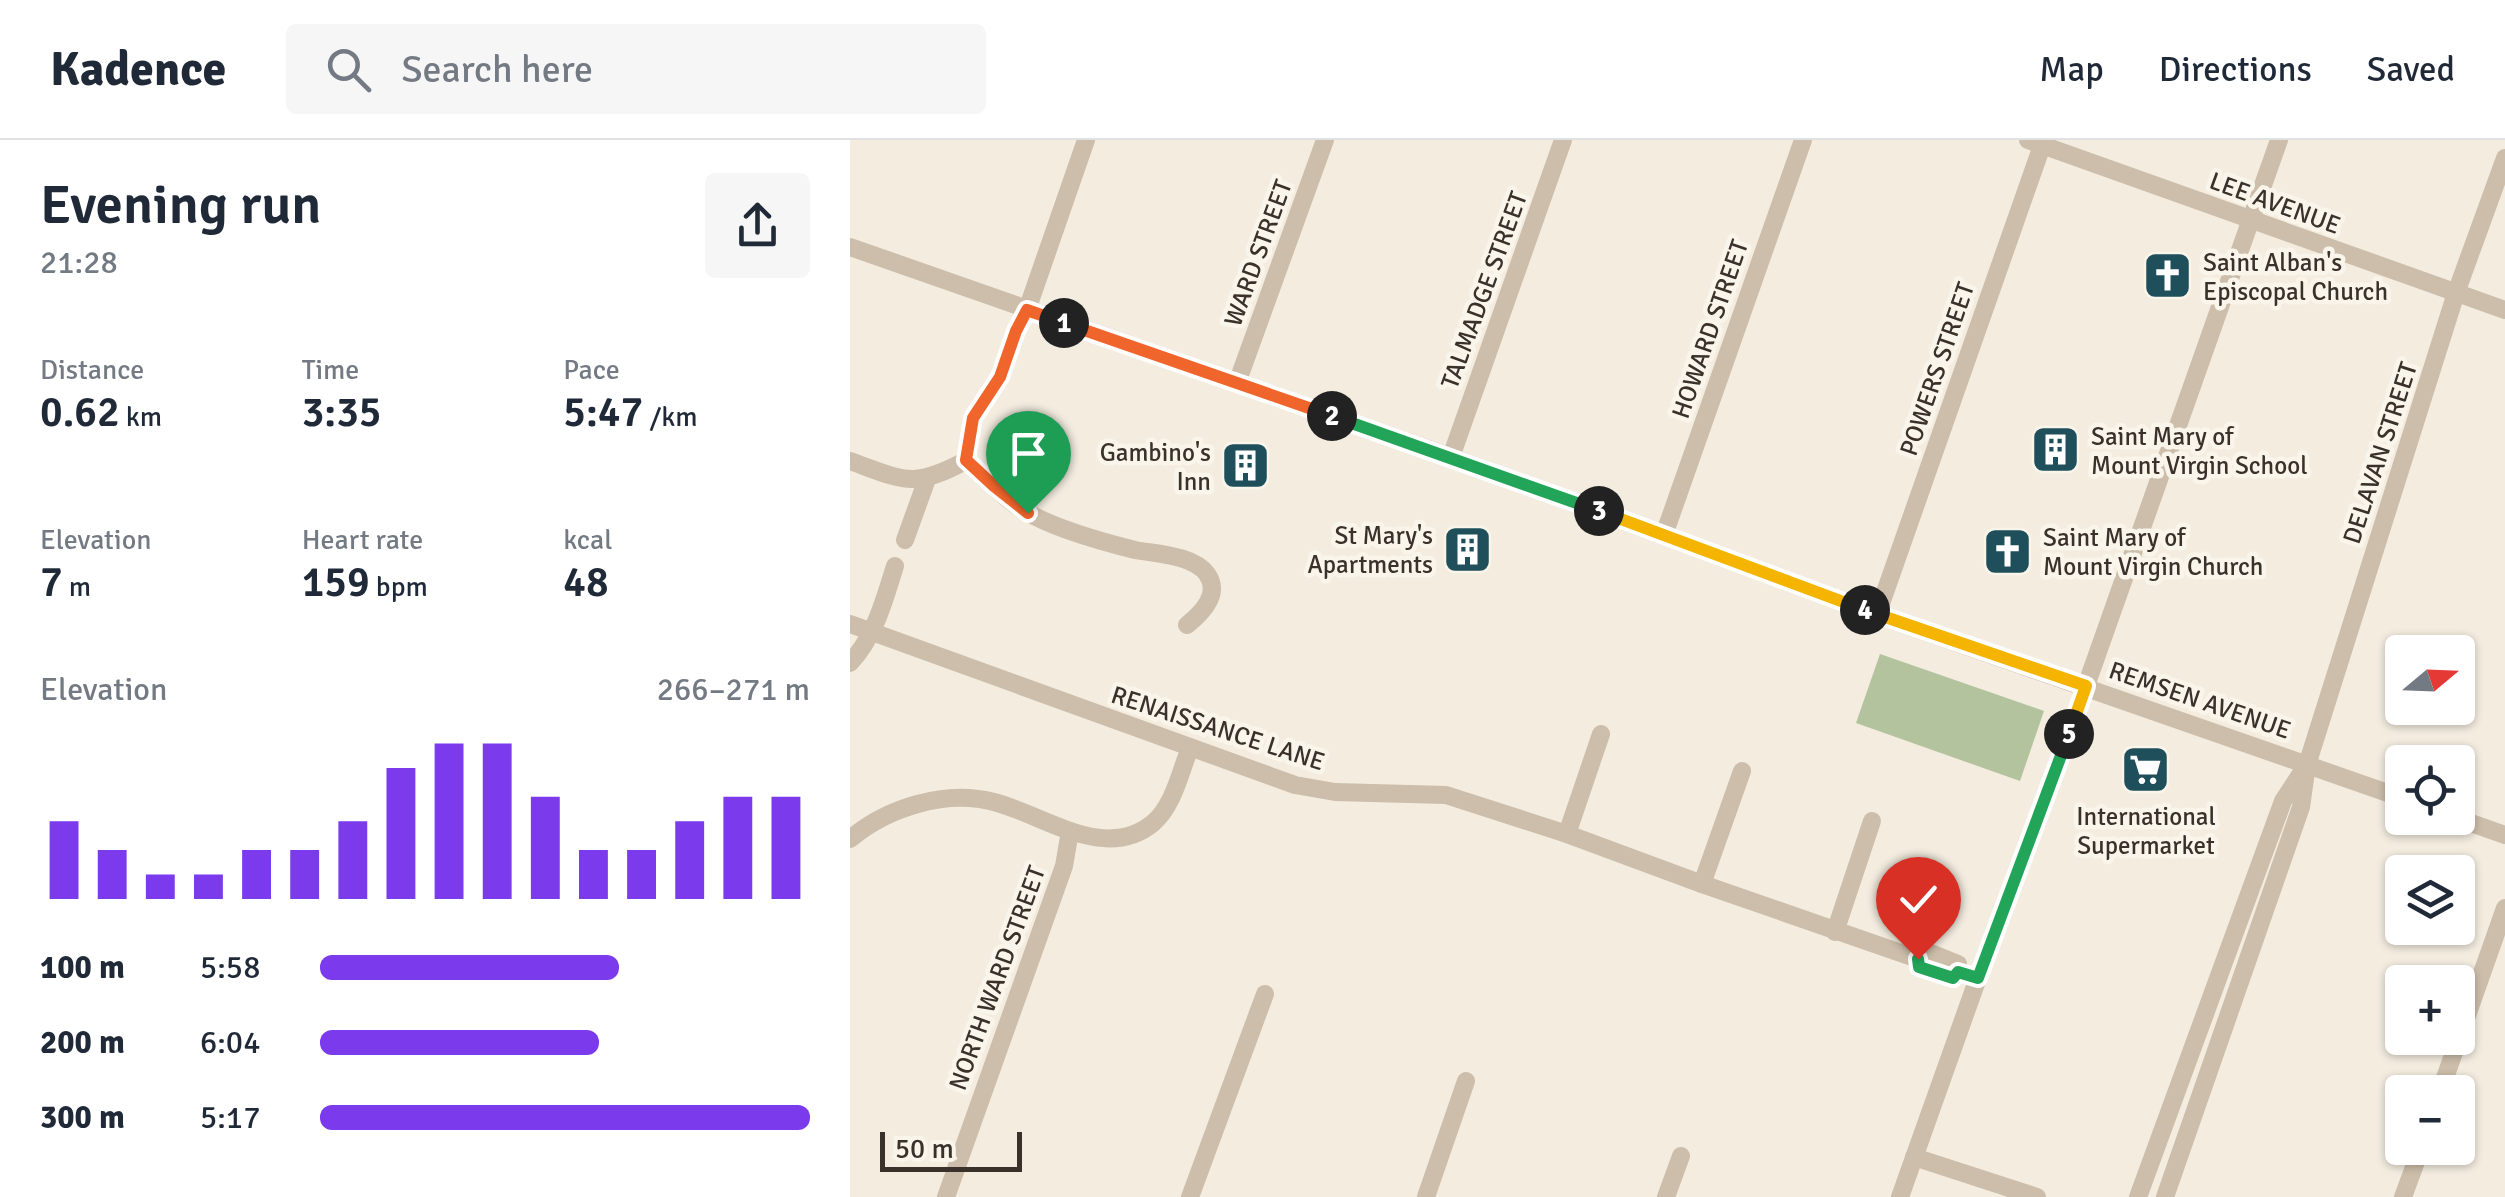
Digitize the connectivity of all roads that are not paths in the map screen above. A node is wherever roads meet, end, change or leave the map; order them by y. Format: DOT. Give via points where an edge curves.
graph roads {
  1 [pos="1086,140"];
  2 [pos="1325,140"];
  3 [pos="1564,140"];
  4 [pos="1802,140"];
  5 [pos="2279,140"];
  6 [pos="2038,142"];
  7 [pos="2505,158"];
  8 [pos="2250,221"];
  9 [pos="850,248"];
  10 [pos="2456,293"];
  11 [pos="1027,310"];
  12 [pos="2505,310"];
  13 [pos="1237,383"];
  14 [pos="1451,458"];
  15 [pos="966,460"];
  16 [pos="850,462"];
  17 [pos="926,478"];
  18 [pos="1664,534"];
  19 [pos="905,540"];
  20 [pos="896,566"];
  21 [pos="1876,615"];
  22 [pos="850,624"];
  23 [pos="1187,625"];
  24 [pos="873,632"];
  25 [pos="850,663"];
  26 [pos="2086,686"];
  27 [pos="1602,734"];
  28 [pos="1190,748"];
  29 [pos="2308,764"];
  30 [pos="1742,771"];
  31 [pos="2385,792"];
  32 [pos="1872,822"];
  33 [pos="2475,824"];
  34 [pos="1070,831"];
  35 [pos="1567,834"];
  36 [pos="2505,834"];
  37 [pos="850,839"];
  38 [pos="1702,884"];
  39 [pos="2505,908"];
  40 [pos="1835,932"];
  41 [pos="1978,978"];
  42 [pos="1265,994"];
  43 [pos="2446,1075"];
  44 [pos="1466,1082"];
  45 [pos="1680,1156"];
  46 [pos="1914,1157"];
  47 [pos="2415,1165"];
  48 [pos="946,1197"];
  49 [pos="1190,1197"];
  50 [pos="1426,1197"];
  51 [pos="1666,1197"];
  52 [pos="1900,1197"];
  53 [pos="2037,1197"];
  54 [pos="2138,1197"];
  55 [pos="2165,1197"];
  56 [pos="2403,1197"];
  1 -- 11 [label="street"];
  2 -- 13 [label="street, WARD STREET"];
  3 -- 14 [label="street, TALMADGE STREET"];
  4 -- 18 [label="street, HOWARD STREET"];
  5 -- 8 [label="street"];
  6 -- 8 [label="street, LEE AVENUE"];
  6 -- 21 [label="street, POWERS STREET"];
  7 -- 10 [label="street, DELAVAN STREET"];
  8 -- 10 [label="street, LEE AVENUE"];
  8 -- 26 [label="street"];
  9 -- 11 [label="street, REMSEN AVENUE"];
  10 -- 12 [label="street, LEE AVENUE"];
  10 -- 29 [label="street, DELAVAN STREET"];
  11 -- 13 [label="street, REMSEN AVENUE"];
  11 -- 15 [label="street" via="1000,377 973,418"];
  13 -- 14 [label="street, REMSEN AVENUE"];
  14 -- 18 [label="street, REMSEN AVENUE"];
  15 -- 17 [label="street"];
  15 -- 23 [label="street" via="1040,519 1200,566 1209,576 1211,598"];
  16 -- 17 [label="street" via="894,477"];
  17 -- 19 [label="street"];
  18 -- 21 [label="street, REMSEN AVENUE"];
  20 -- 24 [label="street"];
  21 -- 26 [label="street, REMSEN AVENUE"];
  22 -- 24 [label="street, RENAISSANCE LANE"];
  24 -- 25 [label="street"];
  24 -- 28 [label="street, RENAISSANCE LANE"];
  26 -- 29 [label="street, REMSEN AVENUE"];
  26 -- 41 [label="street"];
  27 -- 35 [label="street"];
  28 -- 34 [label="street" via="1168,805 1152,824 1097,839"];
  28 -- 35 [label="street, RENAISSANCE LANE" via="1295,785 1446,795"];
  29 -- 31 [label="street, REMSEN AVENUE"];
  29 -- 54 [label="street, DELAVAN STREET" via="2282,801"];
  29 -- 55 [label="street, DELAVAN STREET" via="2302,807"];
  30 -- 38 [label="street"];
  32 -- 40 [label="street"];
  33 -- 36 [label="street"];
  34 -- 37 [label="street" via="992,802 957,798 879,818"];
  34 -- 48 [label="street, NORTH WARD STREET" via="1064,866"];
  35 -- 38 [label="street, RENAISSANCE LANE"];
  38 -- 40 [label="street, RENAISSANCE LANE"];
  39 -- 43 [label="street"];
  40 -- 41 [label="street, RENAISSANCE LANE" via="1918,959 1926,951"];
  41 -- 46 [label="street"];
  42 -- 49 [label="street"];
  44 -- 50 [label="street"];
  45 -- 51 [label="street"];
  46 -- 52 [label="street"];
  46 -- 53 [label="street"];
  47 -- 56 [label="street"];
}
